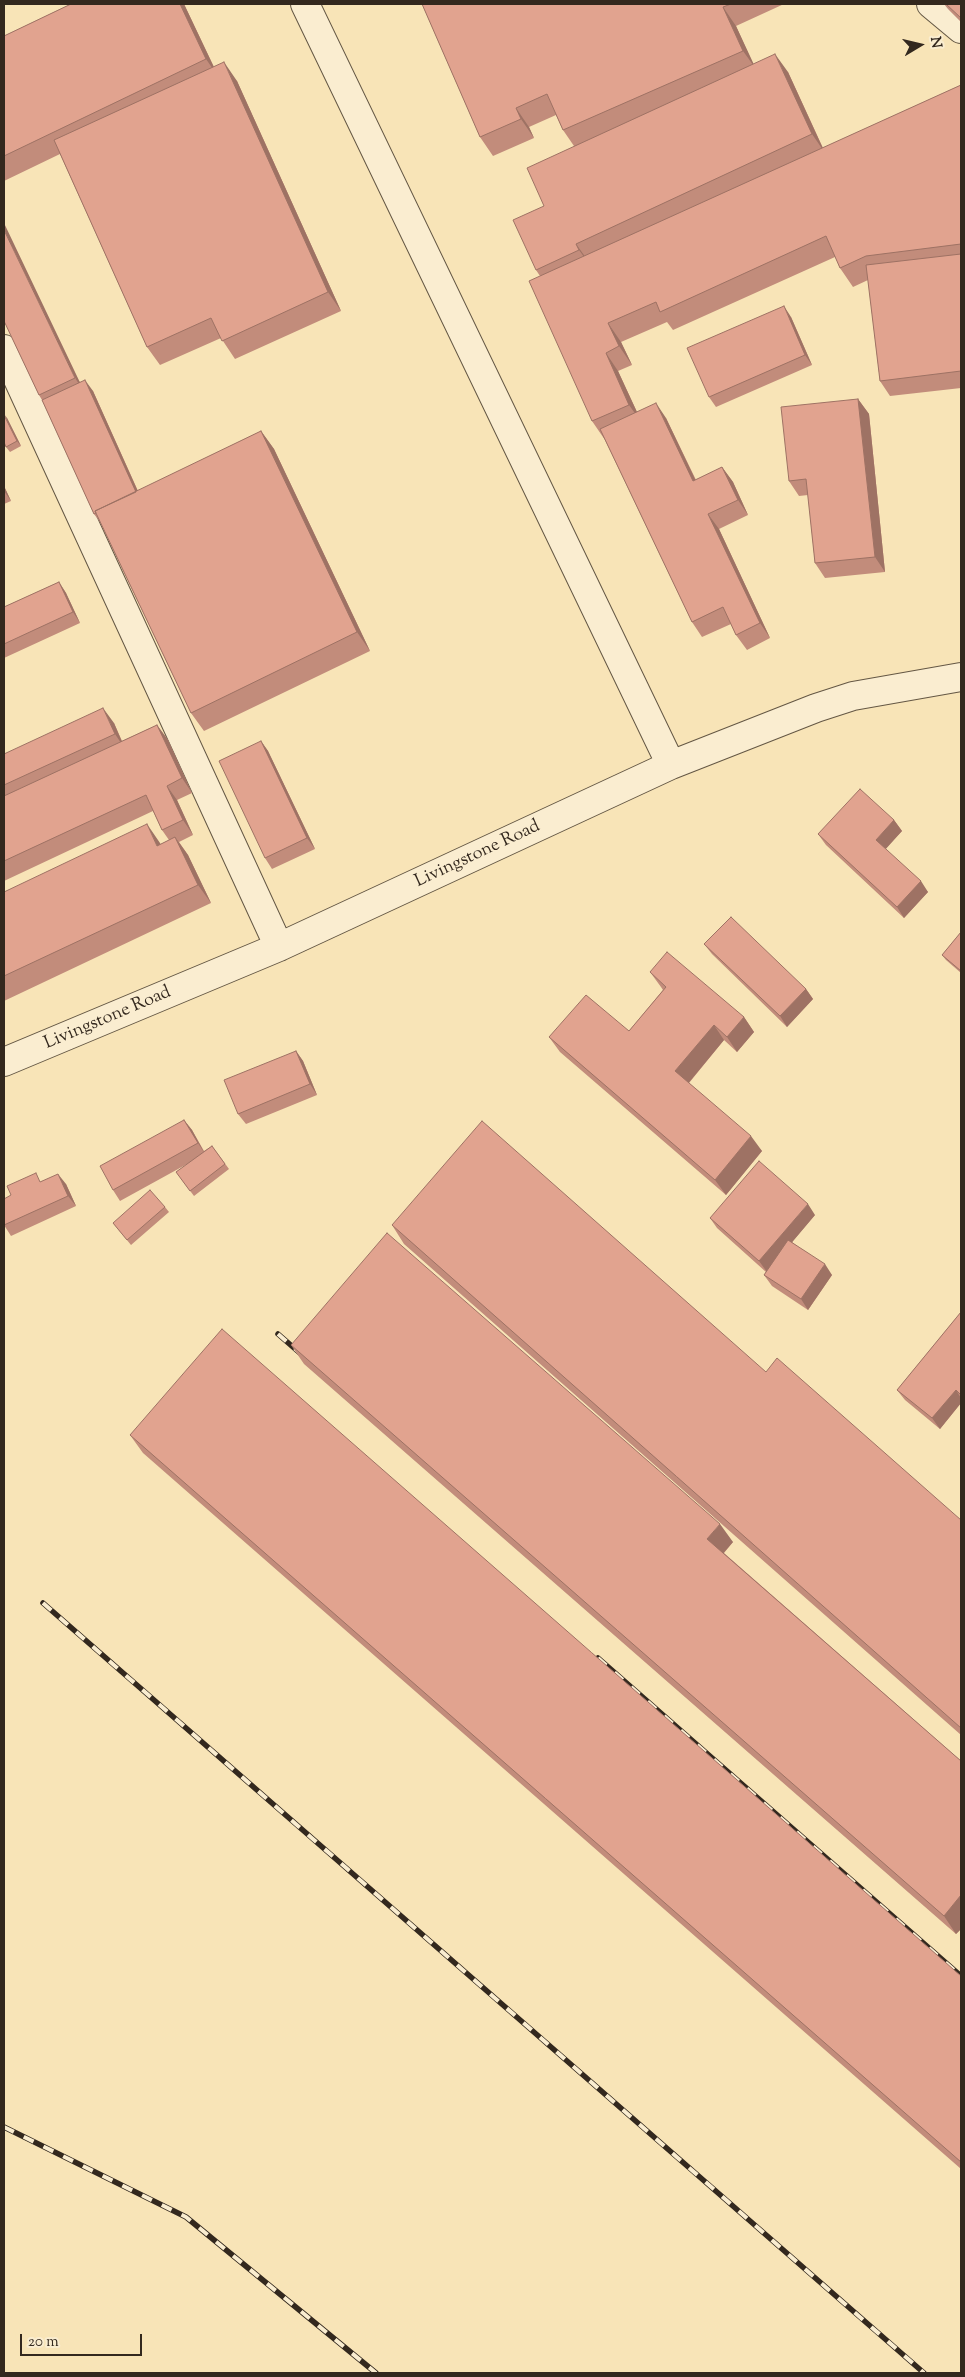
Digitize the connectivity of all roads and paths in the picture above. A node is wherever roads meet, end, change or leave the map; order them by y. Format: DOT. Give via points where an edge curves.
graph roads {
  1 [pos="305,4"];
  2 [pos="931,4"];
  3 [pos="961,29"];
  4 [pos="4,349"];
  5 [pos="961,677"];
  6 [pos="670,765"];
  7 [pos="279,947"];
  8 [pos="4,1062"];
  1 -- 6 [label="street"];
  2 -- 3 [label="street"];
  4 -- 7 [label="street"];
  5 -- 6 [label="street, Livingstone Road" via="853,696"];
  6 -- 7 [label="street, Livingstone Road"];
  7 -- 8 [label="street, Livingstone Road"];
}
